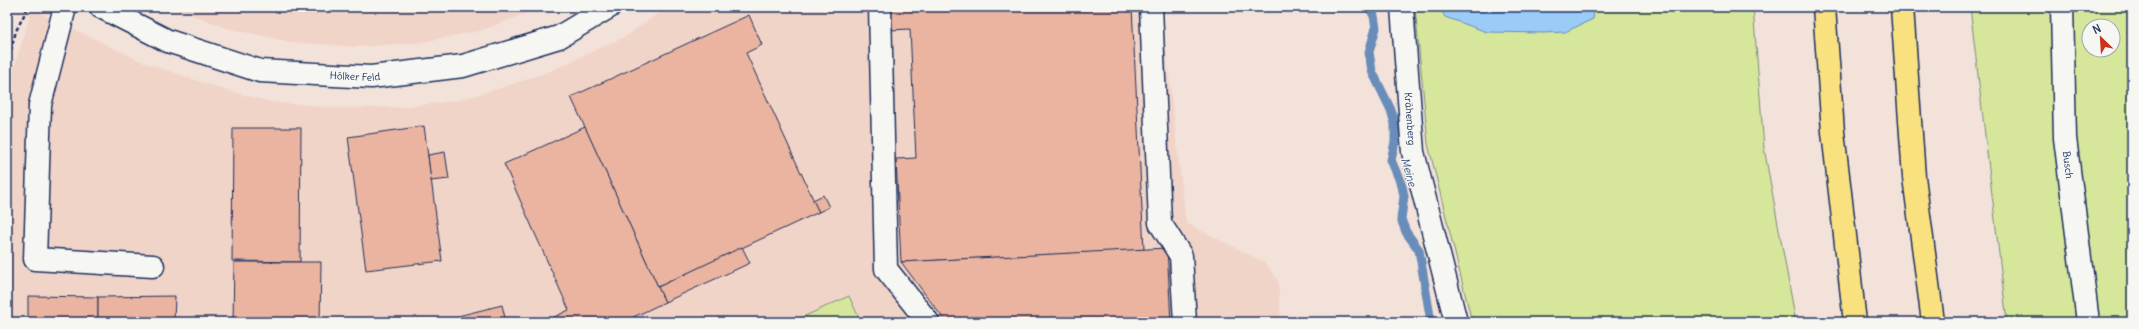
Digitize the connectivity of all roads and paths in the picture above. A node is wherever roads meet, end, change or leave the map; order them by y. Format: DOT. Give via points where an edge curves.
graph roads {
  1 [pos="28,7"];
  2 [pos="66,7"];
  3 [pos="101,7"];
  4 [pos="609,7"];
  5 [pos="880,7"];
  6 [pos="1150,7"];
  7 [pos="1402,7"];
  8 [pos="1824,7"];
  9 [pos="1902,7"];
  10 [pos="2062,7"];
  11 [pos="7,64"];
  12 [pos="153,266"];
  13 [pos="928,322"];
  14 [pos="1185,322"];
  15 [pos="1456,322"];
  16 [pos="1855,322"];
  17 [pos="1934,322"];
  18 [pos="2088,322"];
  1 -- 11 [label="path" via="16,31"];
  2 -- 12 [label="street" via="40,105 34,258"];
  3 -- 4 [label="street, Hölker Feld" via="168,40 260,71 371,77 463,66 559,37"];
  5 -- 13 [label="street" via="886,269"];
  6 -- 14 [label="street" via="1160,223 1181,256"];
  7 -- 15 [label="street, Krähenberg" via="1413,152"];
  8 -- 16 [label="highway" via="1833,132"];
  9 -- 17 [label="highway" via="1914,177"];
  10 -- 18 [label="street, Busch" via="2065,138"];
}
